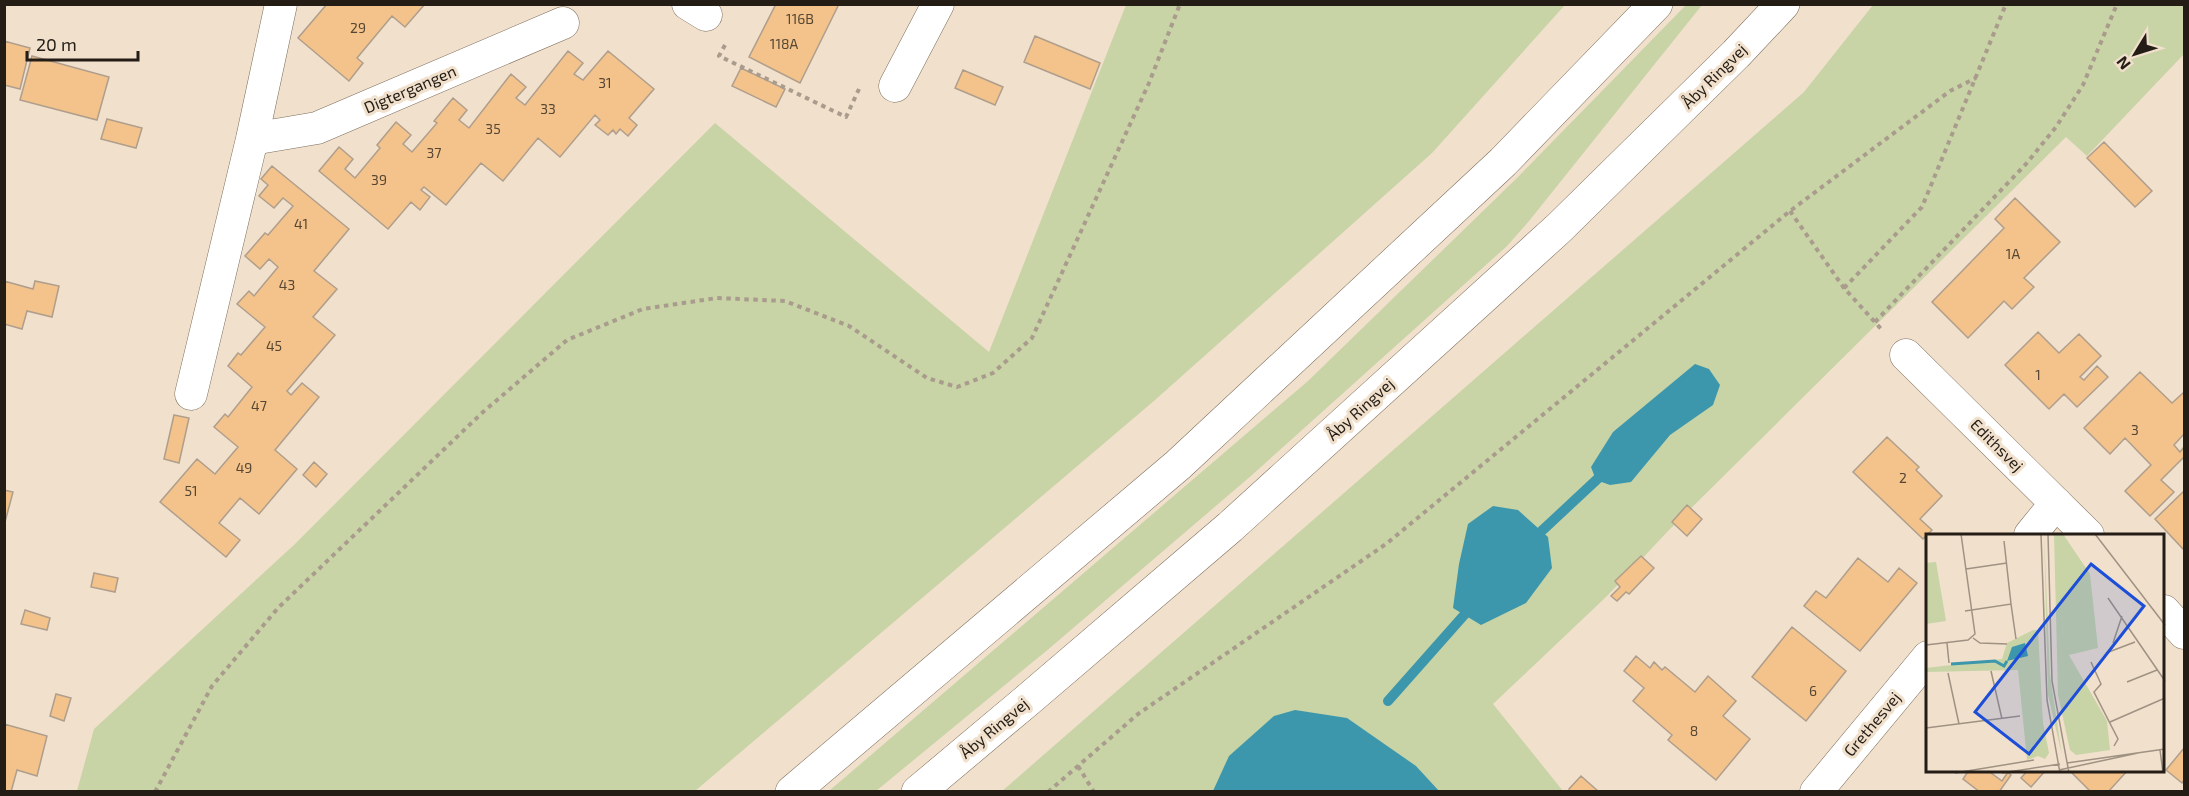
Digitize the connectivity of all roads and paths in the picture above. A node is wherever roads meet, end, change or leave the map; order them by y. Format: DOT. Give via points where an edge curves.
graph roads {
  1 [pos="281,4"];
  2 [pos="938,4"];
  3 [pos="1180,4"];
  4 [pos="1656,4"];
  5 [pos="1783,4"];
  6 [pos="2006,4"];
  7 [pos="2117,4"];
  8 [pos="563,23"];
  9 [pos="730,35"];
  10 [pos="1976,78"];
  11 [pos="895,86"];
  12 [pos="252,139"];
  13 [pos="1790,211"];
  14 [pos="1844,288"];
  15 [pos="1875,322"];
  16 [pos="1906,356"];
  17 [pos="191,394"];
  18 [pos="2056,503"];
  19 [pos="2031,534"];
  20 [pos="2087,534"];
  21 [pos="2165,613"];
  22 [pos="2184,633"];
  23 [pos="1926,659"];
  24 [pos="1078,766"];
  25 [pos="154,792"];
  26 [pos="792,792"];
  27 [pos="918,792"];
  28 [pos="1048,792"];
  29 [pos="1094,792"];
  30 [pos="1816,792"];
  1 -- 12 [label="street"];
  2 -- 11 [label="street"];
  3 -- 25 [label="path" via="1149,83 1032,338 993,373 957,387 927,378 849,326 785,301 717,298 643,309 567,339 483,412 278,608 212,686"];
  4 -- 26 [label="main road" via="1503,162 1178,465"];
  5 -- 27 [label="main road, Åby Ringvej" via="1559,228 1230,527"];
  6 -- 10 [label="path"];
  7 -- 15 [label="path" via="2083,85 2055,127 2026,164"];
  8 -- 12 [label="street, Digtergangen" via="317,128"];
  9 -- 11 [label="path" via="719,56 846,117 866,75"];
  10 -- 13 [label="path" via="1950,91"];
  10 -- 14 [label="path" via="1922,207"];
  12 -- 17 [label="street"];
  13 -- 14 [label="path"];
  13 -- 24 [label="path" via="1386,544 1138,714"];
  14 -- 15 [label="path"];
  15 -- 16 [label="path"];
  16 -- 18 [label="street, Edithsvej"];
  18 -- 19 [label="street"];
  18 -- 20 [label="street, Edithsvej"];
  21 -- 22 [label="street"];
  23 -- 30 [label="street, Grethesvej"];
  24 -- 28 [label="path"];
  24 -- 29 [label="path"];
}
